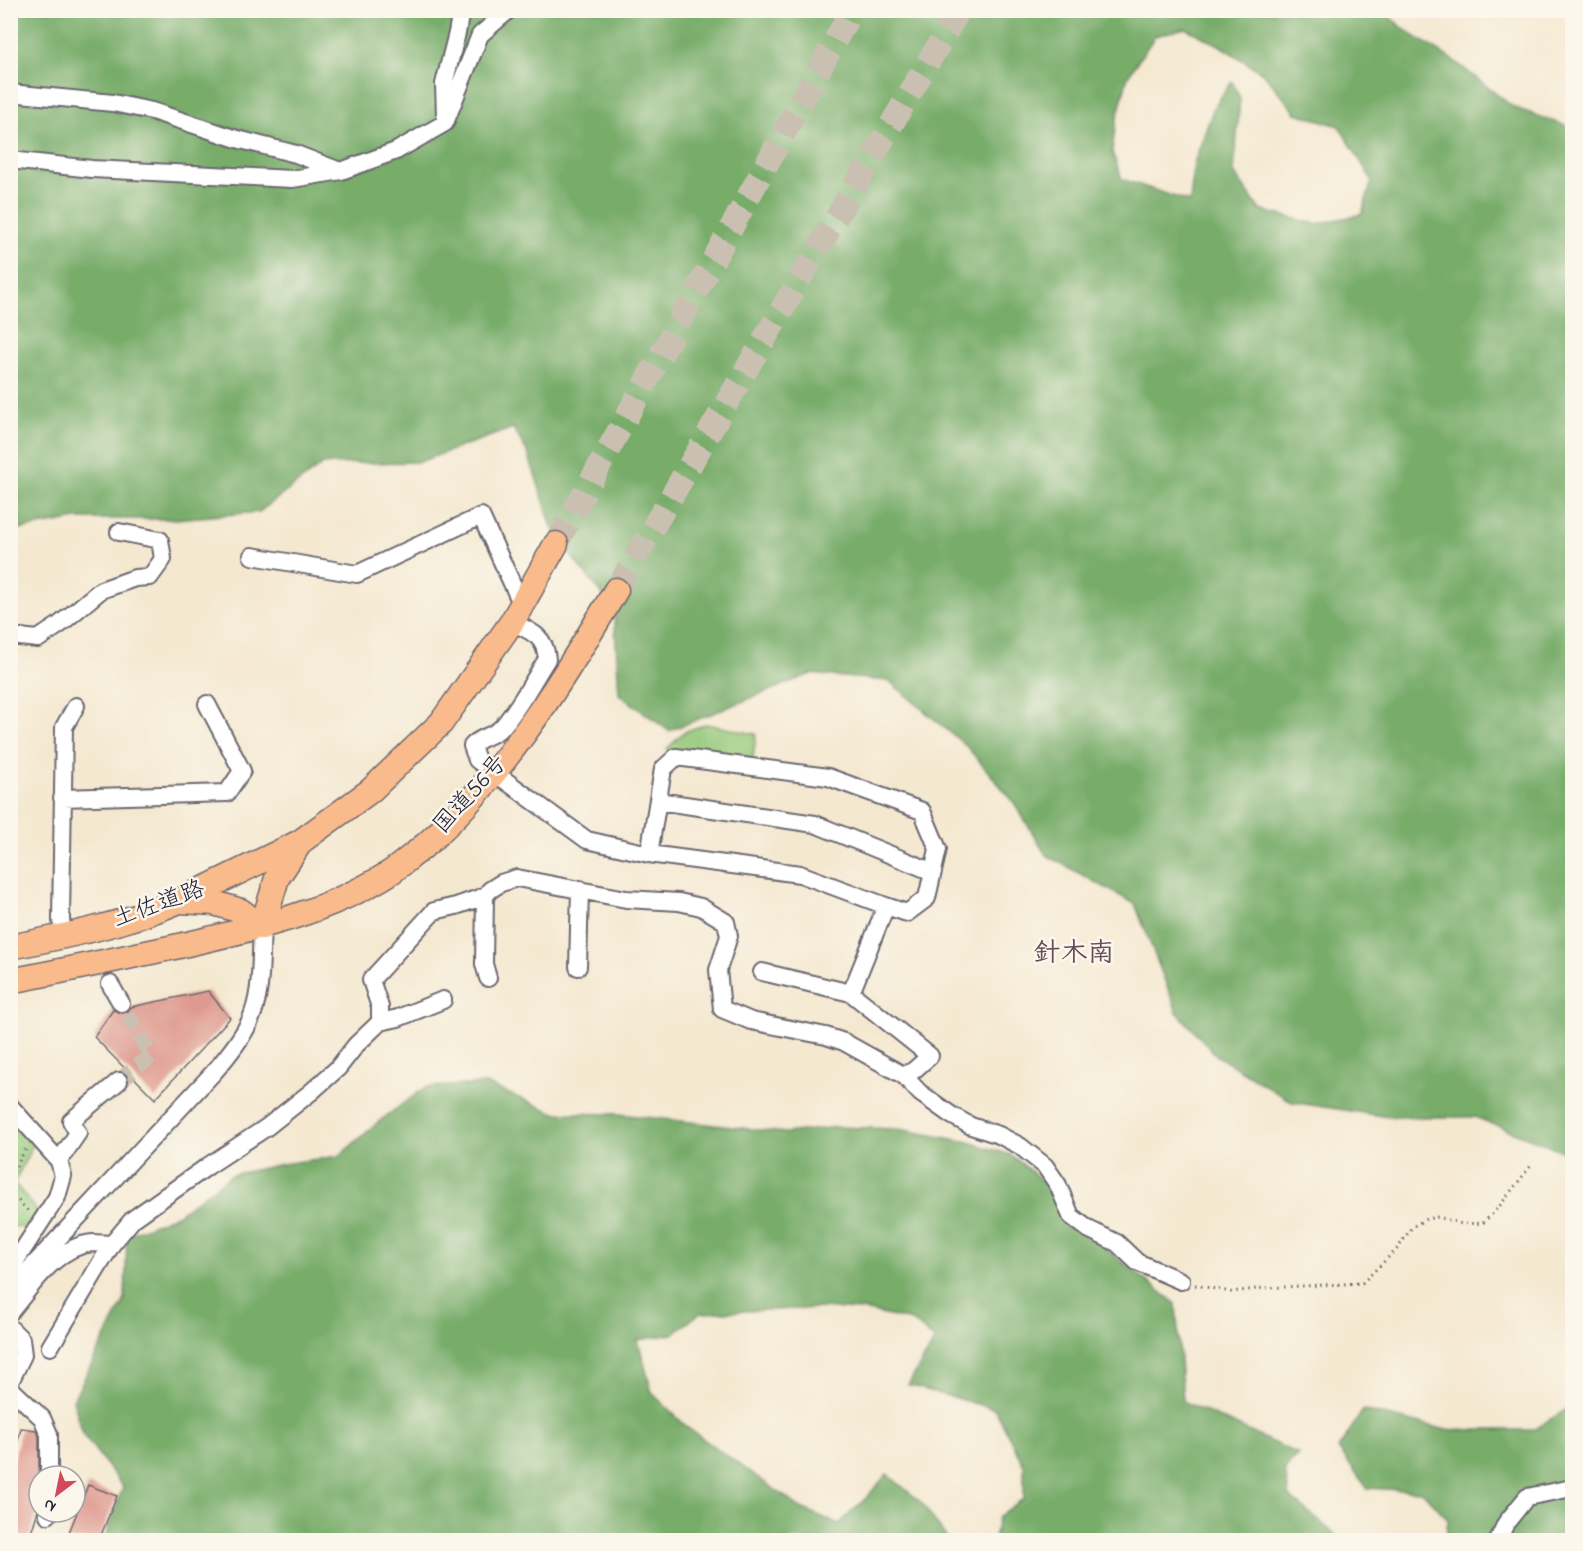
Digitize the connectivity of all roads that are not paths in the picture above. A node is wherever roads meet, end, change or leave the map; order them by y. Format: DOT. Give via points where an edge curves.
graph roads {
  1 [pos="461,10"];
  2 [pos="510,10"];
  3 [pos="10,93"];
  4 [pos="445,123"];
  5 [pos="10,160"];
  6 [pos="341,171"];
  7 [pos="119,532"];
  8 [pos="556,544"];
  9 [pos="252,556"];
  10 [pos="616,590"];
  11 [pos="517,614"];
  12 [pos="10,636"];
  13 [pos="207,704"];
  14 [pos="76,706"];
  15 [pos="495,773"];
  16 [pos="62,798"];
  17 [pos="658,801"];
  18 [pos="300,842"];
  19 [pos="649,855"];
  20 [pos="933,872"];
  21 [pos="580,889"];
  22 [pos="485,896"];
  23 [pos="179,901"];
  24 [pos="886,906"];
  25 [pos="262,927"];
  26 [pos="63,936"];
  27 [pos="10,947"];
  28 [pos="578,967"];
  29 [pos="762,972"];
  30 [pos="488,978"];
  31 [pos="10,981"];
  32 [pos="110,984"];
  33 [pos="851,993"];
  34 [pos="442,1000"];
  35 [pos="121,1003"];
  36 [pos="380,1022"];
  37 [pos="903,1075"];
  38 [pos="119,1081"];
  39 [pos="10,1106"];
  40 [pos="59,1161"];
  41 [pos="112,1244"];
  42 [pos="1181,1281"];
  43 [pos="15,1285"];
  44 [pos="10,1312"];
  45 [pos="10,1328"];
  46 [pos="50,1347"];
  47 [pos="10,1382"];
  48 [pos="10,1388"];
  49 [pos="49,1464"];
  50 [pos="1572,1488"];
  51 [pos="1498,1540"];
  1 -- 4 [label="street" via="444,84"];
  2 -- 4 [label="street" via="480,36"];
  3 -- 6 [label="street" via="113,103 152,111"];
  4 -- 6 [label="street" via="396,152"];
  5 -- 6 [label="street" via="92,169 292,179"];
  7 -- 12 [label="street" via="160,540 163,559 150,577 101,590 38,639"];
  8 -- 11 [label="highway"];
  9 -- 11 [label="street" via="357,573 481,516"];
  10 -- 15 [label="highway, 国道56号" via="575,660"];
  11 -- 15 [label="street" via="546,646 547,659 502,728 472,746 477,760"];
  11 -- 18 [label="highway" via="441,723 370,792"];
  13 -- 16 [label="street" via="242,771 227,793"];
  14 -- 16 [label="street" via="64,727"];
  15 -- 19 [label="street" via="587,840"];
  15 -- 25 [label="highway, 国道56号" via="444,829 389,874 325,907"];
  16 -- 26 [label="street"];
  17 -- 19 [label="street"];
  17 -- 20 [label="street" via="815,824"];
  17 -- 20 [label="street" via="663,769 676,757 828,777 922,811 938,849"];
  18 -- 23 [label="highway, 土佐道路"];
  18 -- 25 [label="highway" via="277,878"];
  19 -- 24 [label="street" via="800,874"];
  20 -- 24 [label="street" via="927,898 907,912"];
  21 -- 22 [label="street" via="517,878 501,883"];
  21 -- 28 [label="street"];
  21 -- 37 [label="street" via="626,900 701,907 726,922 729,936 718,970 722,1009 751,1021 844,1042"];
  22 -- 30 [label="street" via="484,964"];
  22 -- 36 [label="street" via="434,911 371,980 380,1007"];
  23 -- 25 [label="highway" via="214,903 241,911"];
  23 -- 26 [label="highway, 土佐道路"];
  24 -- 33 [label="street"];
  25 -- 31 [label="highway, 土佐道路"];
  25 -- 43 [label="street" via="256,999 249,1022 233,1050"];
  26 -- 27 [label="highway, 土佐道路"];
  29 -- 33 [label="street"];
  32 -- 35 [label="street"];
  33 -- 37 [label="street" via="930,1056"];
  34 -- 36 [label="street"];
  36 -- 41 [label="street" via="311,1092 133,1219"];
  37 -- 42 [label="street" via="951,1115 1020,1146 1045,1166 1071,1216 1088,1229 1117,1243 1137,1262"];
  38 -- 40 [label="street" via="71,1121 78,1133"];
  39 -- 40 [label="street"];
  40 -- 43 [label="street" via="63,1176 57,1197 15,1262"];
  41 -- 44 [label="street" via="91,1243 68,1252 47,1267"];
  41 -- 46 [label="street"];
  45 -- 47 [label="street" via="21,1340 23,1355"];
  48 -- 49 [label="street" via="42,1418 50,1434"];
  50 -- 51 [label="street" via="1527,1497"];
}
